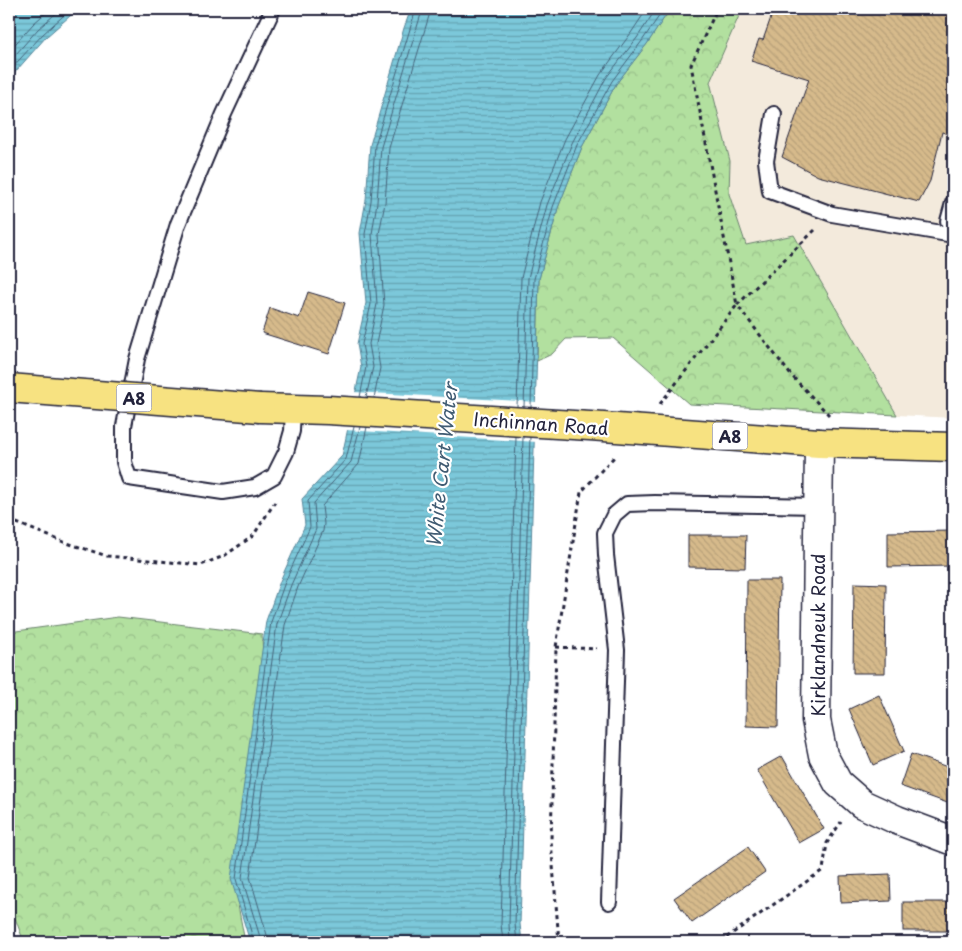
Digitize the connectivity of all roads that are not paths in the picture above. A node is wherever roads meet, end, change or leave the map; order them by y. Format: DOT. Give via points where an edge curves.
graph roads {
  1 [pos="273,9"];
  2 [pos="774,114"];
  3 [pos="953,203"];
  4 [pos="953,235"];
  5 [pos="9,388"];
  6 [pos="293,409"];
  7 [pos="818,443"];
  8 [pos="953,447"];
  9 [pos="817,506"];
  10 [pos="953,841"];
  11 [pos="609,902"];
  1 -- 6 [label="lane" via="178,224 150,314 124,426 124,462 129,478 223,492 255,487 274,476 286,452"];
  2 -- 4 [label="lane" via="766,161 770,191 832,214"];
  3 -- 4 [label="lane" via="948,221"];
  5 -- 6 [label="main road, Inchinnan Road / A8, bridge"];
  6 -- 7 [label="main road, Inchinnan Road / A8" via="641,429"];
  7 -- 8 [label="main road, Inchinnan Road / A8"];
  7 -- 9 [label="street, Kirklandneuk Road"];
  9 -- 10 [label="street, Kirklandneuk Road" via="816,720 823,755 838,783 862,804"];
  9 -- 11 [label="lane" via="627,504 614,515 605,534 617,650"];
}
